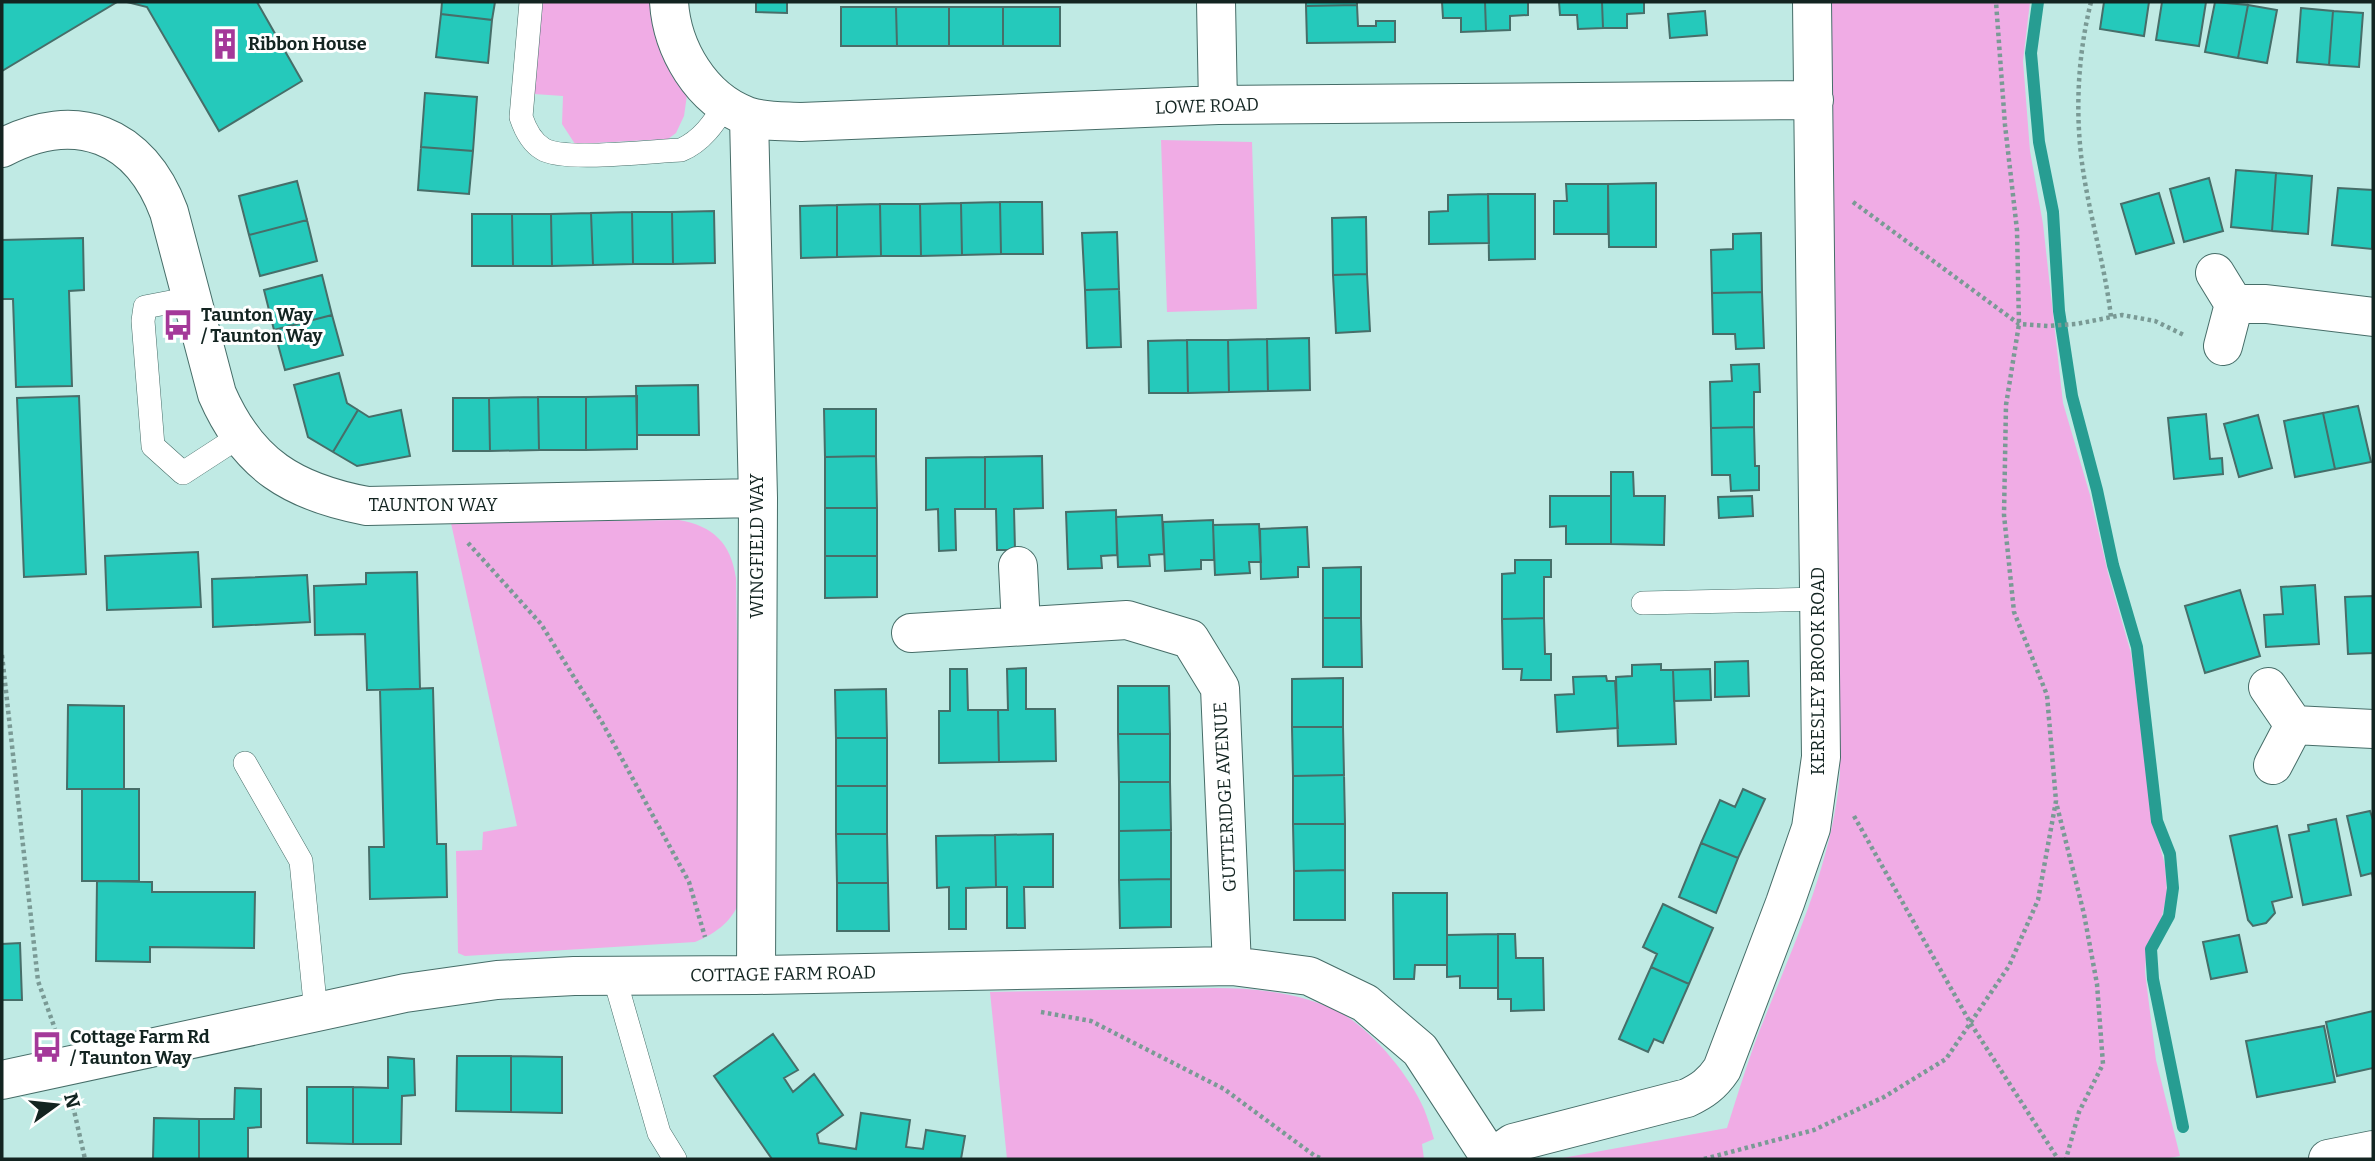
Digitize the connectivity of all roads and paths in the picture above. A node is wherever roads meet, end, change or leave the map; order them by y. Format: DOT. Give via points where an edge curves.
graph roads {
  1 [pos="531,2"];
  2 [pos="670,2"];
  3 [pos="1216,2"];
  4 [pos="1812,2"];
  5 [pos="1996,2"];
  6 [pos="2091,2"];
  7 [pos="1814,100"];
  8 [pos="1218,105"];
  9 [pos="738,111"];
  10 [pos="2,148"];
  11 [pos="1815,187"];
  12 [pos="2225,288"];
  13 [pos="192,299"];
  14 [pos="2111,317"];
  15 [pos="2373,317"];
  16 [pos="2019,324"];
  17 [pos="2223,346"];
  18 [pos="240,436"];
  19 [pos="758,498"];
  20 [pos="426,505"];
  21 [pos="1018,566"];
  22 [pos="1819,599"];
  23 [pos="1643,603"];
  24 [pos="1021,626"];
  25 [pos="911,633"];
  26 [pos="2,655"];
  27 [pos="2268,687"];
  28 [pos="2294,725"];
  29 [pos="2373,729"];
  30 [pos="1821,757"];
  31 [pos="245,764"];
  32 [pos="2273,765"];
  33 [pos="2056,802"];
  34 [pos="1232,966"];
  35 [pos="756,975"];
  36 [pos="614,976"];
  37 [pos="710,976"];
  38 [pos="1040,1011"];
  39 [pos="316,1013"];
  40 [pos="1971,1024"];
  41 [pos="69,1067"];
  42 [pos="2,1080"];
  43 [pos="2373,1150"];
  44 [pos="85,1159"];
  45 [pos="675,1159"];
  46 [pos="1323,1159"];
  47 [pos="1491,1159"];
  48 [pos="1704,1159"];
  49 [pos="2058,1159"];
  50 [pos="2066,1159"];
  51 [pos="2328,1159"];
  1 -- 9 [label="lane" via="521,117 525,130 543,150 569,155 681,150"];
  2 -- 9 [label="street" via="674,32 692,71"];
  3 -- 8 [label="street"];
  4 -- 7 [label="street, KERESLEY BROOK ROAD"];
  5 -- 16 [label="path" via="2017,230"];
  6 -- 14 [label="path" via="2078,104 2082,164"];
  7 -- 8 [label="street, LOWE ROAD"];
  7 -- 11 [label="street, KERESLEY BROOK ROAD"];
  8 -- 9 [label="street, LOWE ROAD" via="801,122 773,121"];
  9 -- 19 [label="street, WINGFIELD WAY"];
  10 -- 13 [label="street, TAUNTON WAY" via="26,136 73,128 93,132 126,150 161,190"];
  11 -- 16 [label="path" via="1837,189"];
  11 -- 22 [label="street, KERESLEY BROOK ROAD"];
  12 -- 14 [label="path" via="2190,338 2155,321"];
  12 -- 15 [label="street" via="2266,304"];
  12 -- 17 [label="street"];
  13 -- 18 [label="street, TAUNTON WAY" via="217,394"];
  13 -- 18 [label="lane" via="145,307 142,321 153,446 183,473"];
  14 -- 16 [label="path" via="2076,324"];
  16 -- 33 [label="path" via="2006,405 2004,515 2014,612 2047,695"];
  18 -- 20 [label="street, TAUNTON WAY" via="289,481 317,494 368,506"];
  19 -- 20 [label="street, TAUNTON WAY"];
  19 -- 35 [label="street, WINGFIELD WAY"];
  20 -- 37 [label="path" via="470,545 541,624 603,724 689,882 708,948"];
  21 -- 24 [label="street"];
  22 -- 23 [label="lane"];
  22 -- 30 [label="street, KERESLEY BROOK ROAD"];
  24 -- 25 [label="street, GUTTERIDGE AVENUE"];
  24 -- 34 [label="street, GUTTERIDGE AVENUE" via="1126,620 1190,639 1208,668 1220,688"];
  26 -- 41 [label="path" via="38,981"];
  27 -- 28 [label="street"];
  28 -- 29 [label="street"];
  28 -- 32 [label="street"];
  30 -- 40 [label="path"];
  30 -- 47 [label="street, KERESLEY BROOK ROAD" via="1811,828 1714,1082 1687,1098 1513,1143"];
  31 -- 39 [label="lane" via="301,861"];
  33 -- 40 [label="path" via="2038,900 2009,966"];
  33 -- 50 [label="path" via="2095,972 2103,1064 2079,1112"];
  34 -- 35 [label="street, COTTAGE FARM ROAD"];
  34 -- 47 [label="street, COTTAGE FARM ROAD" via="1309,976 1365,1003 1420,1049"];
  35 -- 37 [label="street, COTTAGE FARM ROAD"];
  36 -- 37 [label="street, COTTAGE FARM ROAD"];
  36 -- 39 [label="street, COTTAGE FARM ROAD" via="497,980"];
  36 -- 45 [label="lane" via="659,1133"];
  38 -- 46 [label="path" via="1091,1021 1224,1088"];
  39 -- 41 [label="street, COTTAGE FARM ROAD"];
  40 -- 48 [label="path" via="1946,1059 1884,1097 1814,1130"];
  40 -- 49 [label="path"];
  41 -- 42 [label="street, COTTAGE FARM ROAD"];
  41 -- 44 [label="path" via="74,1117"];
  43 -- 51 [label="street"];
}
